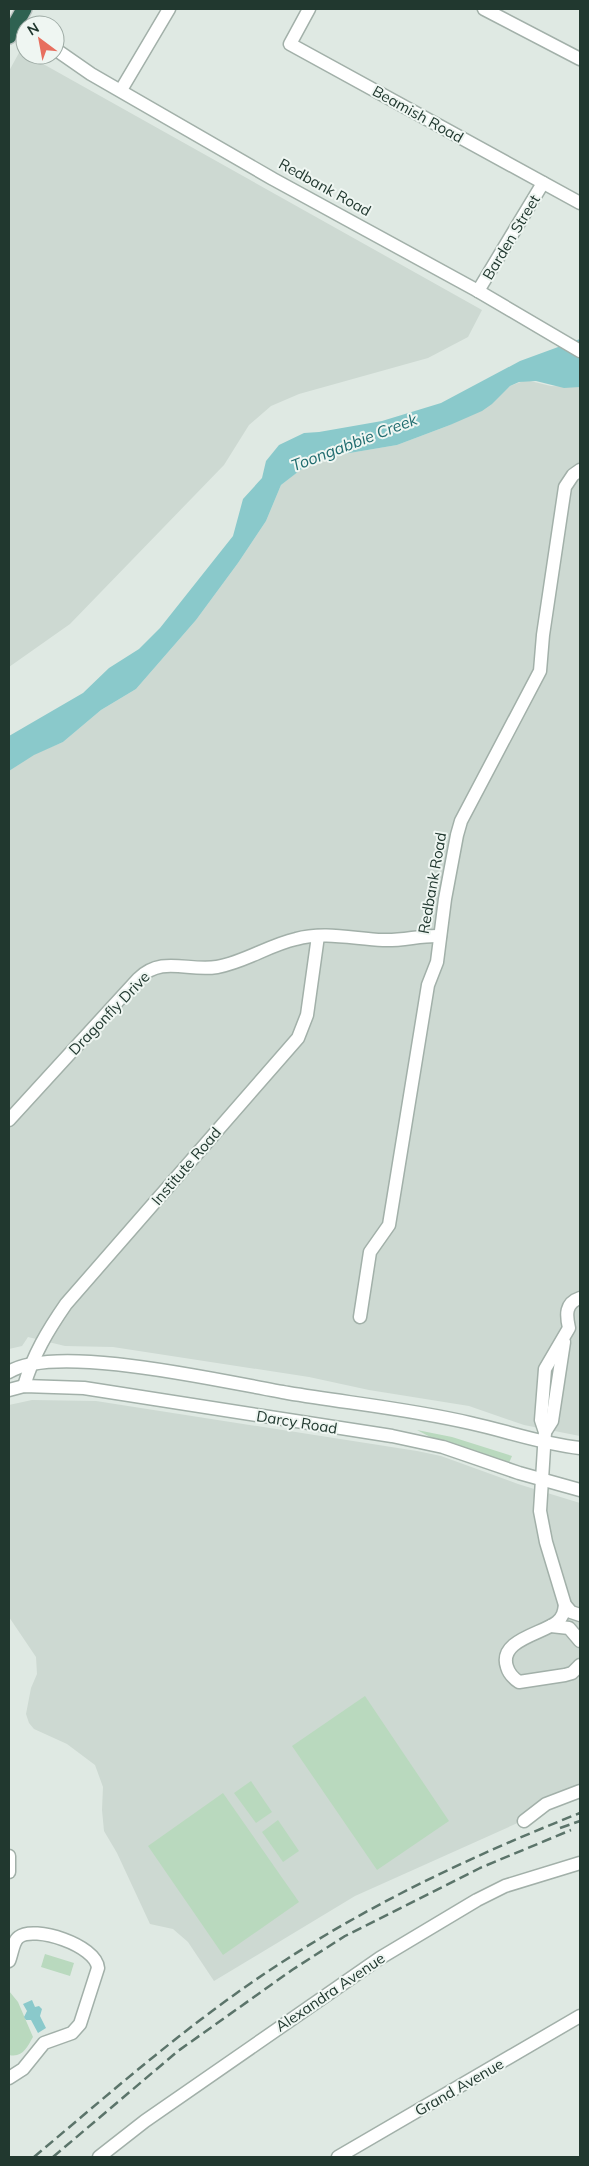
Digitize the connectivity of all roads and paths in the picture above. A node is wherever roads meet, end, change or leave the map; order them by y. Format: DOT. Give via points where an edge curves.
graph roads {
  1 [pos="24,9"];
  2 [pos="169,9"];
  3 [pos="309,9"];
  4 [pos="484,9"];
  5 [pos="14,31"];
  6 [pos="65,56"];
  7 [pos="580,59"];
  8 [pos="121,90"];
  9 [pos="543,183"];
  10 [pos="580,203"];
  11 [pos="478,291"];
  12 [pos="580,351"];
  13 [pos="580,470"];
  14 [pos="318,936"];
  15 [pos="440,936"];
  16 [pos="9,1120"];
  17 [pos="580,1298"];
  18 [pos="360,1317"];
  19 [pos="9,1362"];
  20 [pos="30,1363"];
  21 [pos="9,1372"];
  22 [pos="9,1384"];
  23 [pos="24,1386"];
  24 [pos="9,1390"];
  25 [pos="545,1438"];
  26 [pos="580,1448"];
  27 [pos="542,1480"];
  28 [pos="580,1490"];
  29 [pos="565,1605"];
  30 [pos="580,1615"];
  31 [pos="580,1624"];
  32 [pos="551,1626"];
  33 [pos="580,1634"];
  34 [pos="580,1641"];
  35 [pos="580,1665"];
  36 [pos="580,1791"];
  37 [pos="524,1821"];
  38 [pos="9,1856"];
  39 [pos="580,1864"];
  40 [pos="9,1872"];
  41 [pos="9,1961"];
  42 [pos="580,2016"];
  43 [pos="9,2078"];
  44 [pos="99,2157"];
  45 [pos="338,2157"];
  1 -- 5 [label="highway"];
  2 -- 8 [label="street"];
  3 -- 9 [label="street, Beamish Road" via="290,44"];
  4 -- 7 [label="street"];
  6 -- 8 [label="street, Redbank Road"];
  8 -- 11 [label="street, Redbank Road" via="273,179"];
  9 -- 10 [label="street, Beamish Road"];
  9 -- 11 [label="street, Barden Street"];
  11 -- 12 [label="street, Redbank Road"];
  13 -- 15 [label="street, Redbank Road" via="565,487 540,671 462,821"];
  14 -- 15 [label="street, Dragonfly Drive" via="407,940"];
  14 -- 16 [label="street, Dragonfly Drive" via="294,939 217,967 150,968"];
  14 -- 20 [label="street, Institute Road" via="307,1015 298,1038 66,1304"];
  15 -- 18 [label="street, Redbank Road" via="437,962 428,985 389,1225 370,1252"];
  17 -- 25 [label="street" via="573,1301 566,1311 569,1328 546,1370 541,1420"];
  19 -- 20 [label="street"];
  20 -- 21 [label="street, Darcy Road"];
  20 -- 23 [label="street, Institute Road"];
  20 -- 25 [label="street, Darcy Road" via="89,1363 160,1370"];
  22 -- 23 [label="street"];
  23 -- 24 [label="street, Darcy Road"];
  23 -- 27 [label="street, Darcy Road" via="84,1388 408,1439 443,1447"];
  25 -- 26 [label="street, Darcy Road"];
  25 -- 27 [label="street"];
  27 -- 28 [label="street, Darcy Road"];
  27 -- 29 [label="street" via="542,1526"];
  29 -- 30 [label="street"];
  29 -- 32 [label="street" via="561,1618"];
  31 -- 33 [label="street"];
  32 -- 34 [label="street" via="569,1628"];
  32 -- 35 [label="street" via="509,1649 505,1660 511,1676 519,1682 566,1675"];
  36 -- 37 [label="street" via="546,1804"];
  38 -- 40 [label="street"];
  39 -- 44 [label="street, Alexandra Avenue" via="505,1886 380,1958 183,2094"];
  41 -- 43 [label="street" via="18,1938 29,1934 73,1942 88,1951 98,1968 76,2029 66,2037 44,2042 24,2069"];
  42 -- 45 [label="street, Grand Avenue"];
}
